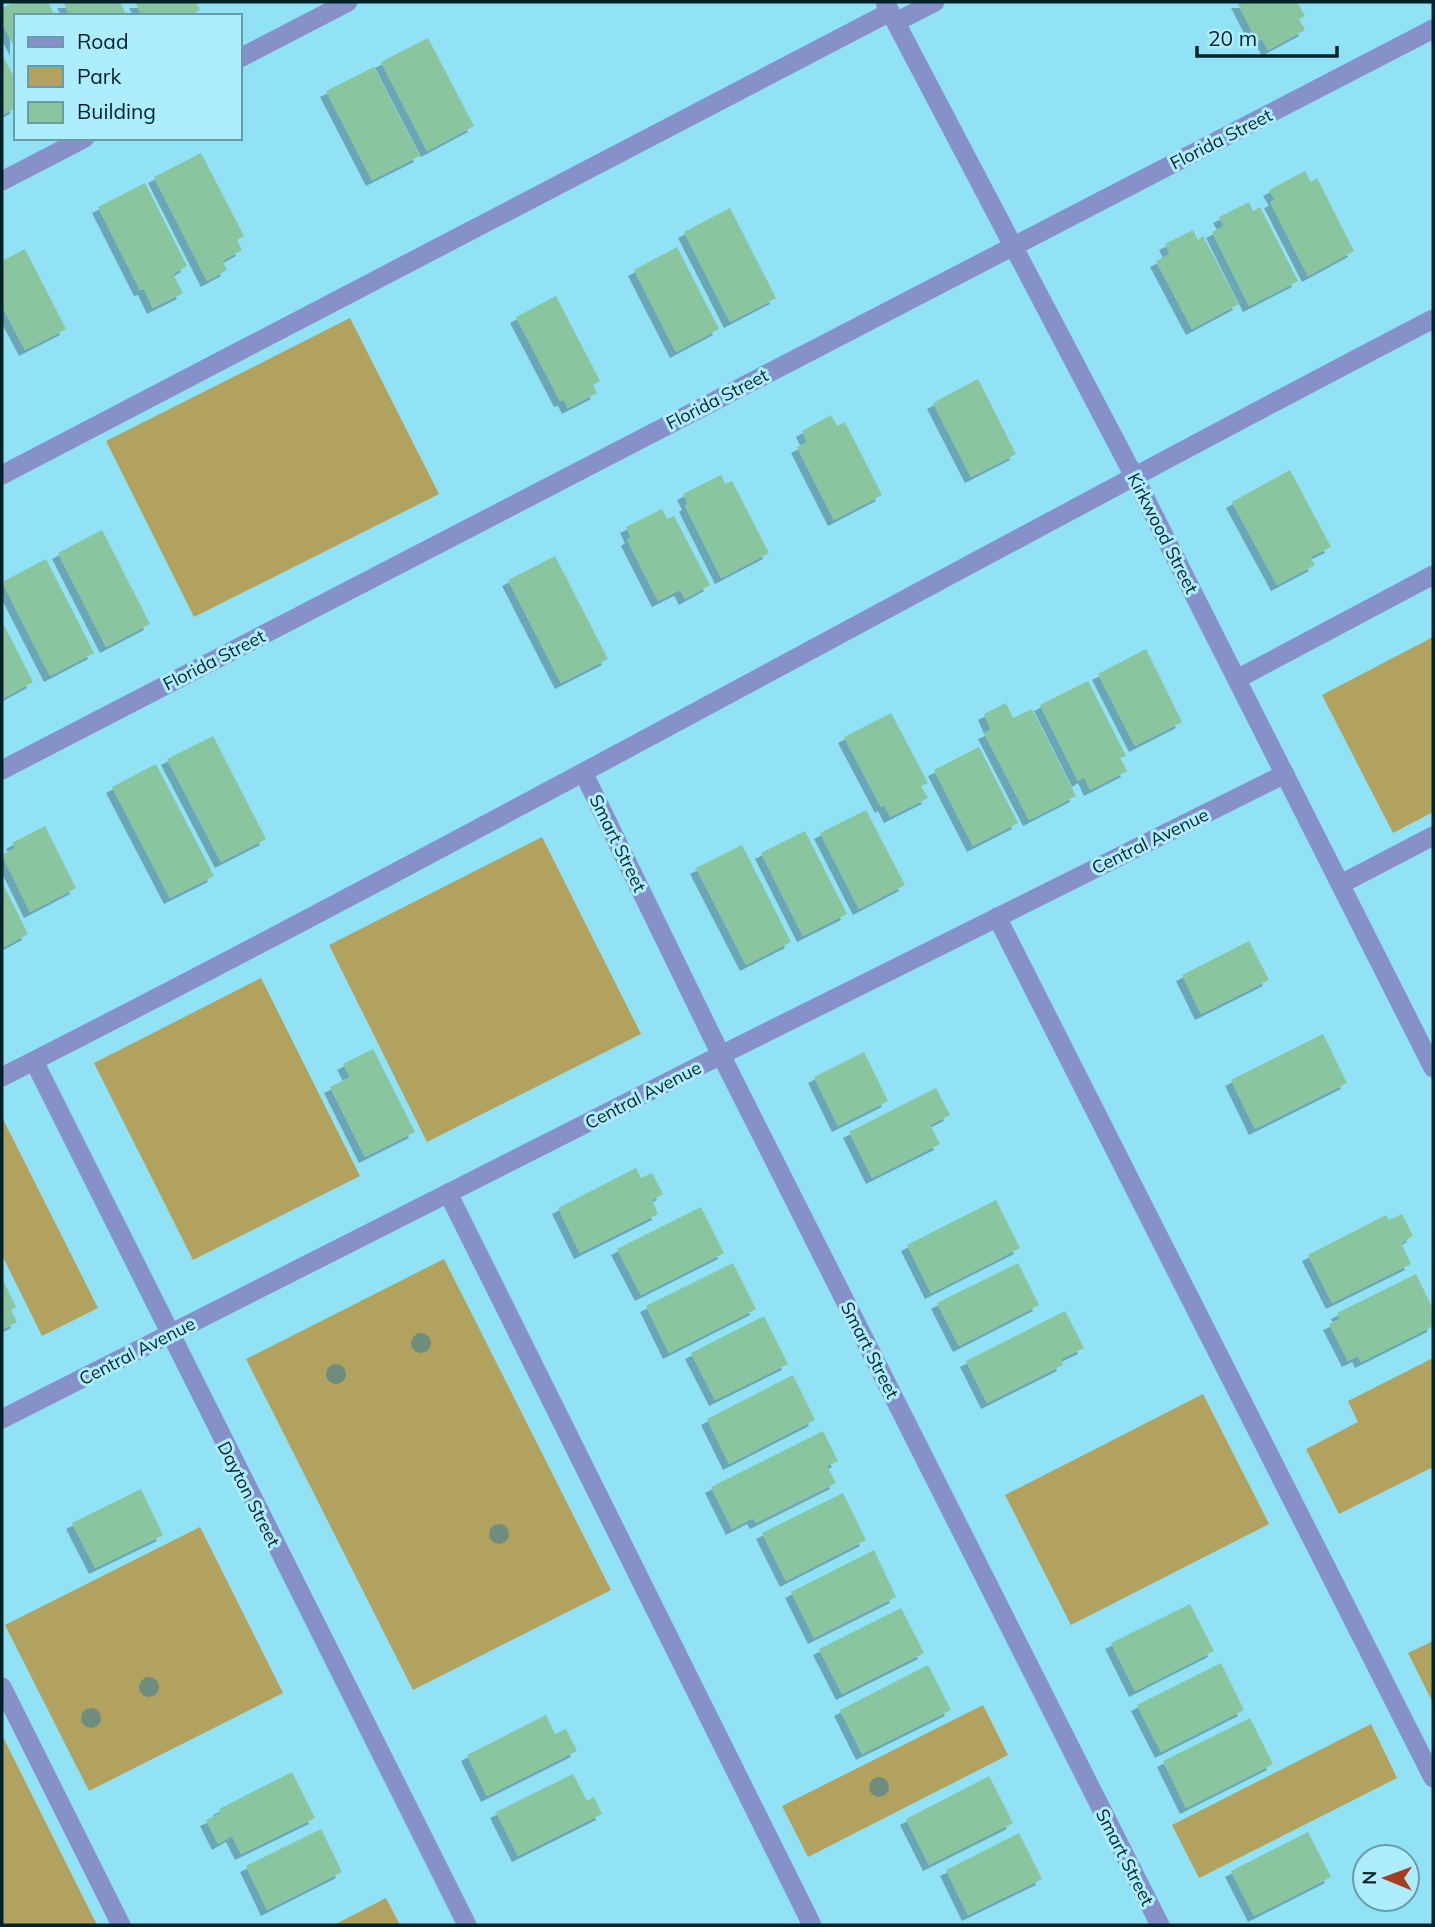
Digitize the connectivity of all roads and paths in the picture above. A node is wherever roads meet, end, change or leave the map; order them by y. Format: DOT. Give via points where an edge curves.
graph roads {
  1 [pos="348,2"];
  2 [pos="935,2"];
  3 [pos="891,12"];
  4 [pos="1433,29"];
  5 [pos="242,57"];
  6 [pos="81,140"];
  7 [pos="2,181"];
  8 [pos="1012,246"];
  9 [pos="1433,319"];
  10 [pos="2,474"];
  11 [pos="1134,476"];
  12 [pos="1433,576"];
  13 [pos="1237,679"];
  14 [pos="2,770"];
  15 [pos="584,774"];
  16 [pos="1286,774"];
  17 [pos="1433,836"];
  18 [pos="1341,884"];
  19 [pos="997,917"];
  20 [pos="721,1055"];
  21 [pos="34,1061"];
  22 [pos="1433,1068"];
  23 [pos="2,1077"];
  24 [pos="448,1193"];
  25 [pos="169,1334"];
  26 [pos="2,1419"];
  27 [pos="2,1688"];
  28 [pos="1433,1778"];
  29 [pos="121,1925"];
  30 [pos="467,1925"];
  31 [pos="812,1925"];
  32 [pos="1160,1925"];
  1 -- 5 [label="street"];
  2 -- 3 [label="street"];
  3 -- 8 [label="street, Kirkwood Street"];
  3 -- 10 [label="street"];
  4 -- 8 [label="street, Florida Street"];
  6 -- 7 [label="street"];
  8 -- 11 [label="street, Kirkwood Street"];
  8 -- 14 [label="street, Florida Street"];
  9 -- 11 [label="street"];
  11 -- 13 [label="street, Kirkwood Street"];
  11 -- 15 [label="street"];
  12 -- 13 [label="street"];
  13 -- 16 [label="street, Kirkwood Street"];
  15 -- 20 [label="street, Smart Street"];
  15 -- 21 [label="street"];
  16 -- 18 [label="street, Kirkwood Street"];
  16 -- 19 [label="street, Central Avenue"];
  17 -- 18 [label="street"];
  18 -- 22 [label="street, Kirkwood Street"];
  19 -- 20 [label="street, Central Avenue"];
  19 -- 28 [label="street"];
  20 -- 24 [label="street, Central Avenue"];
  20 -- 32 [label="street, Smart Street"];
  21 -- 23 [label="street"];
  21 -- 25 [label="street, Dayton Street"];
  24 -- 25 [label="street, Central Avenue"];
  24 -- 31 [label="street"];
  25 -- 26 [label="street, Central Avenue"];
  25 -- 30 [label="street, Dayton Street"];
  27 -- 29 [label="street"];
}
